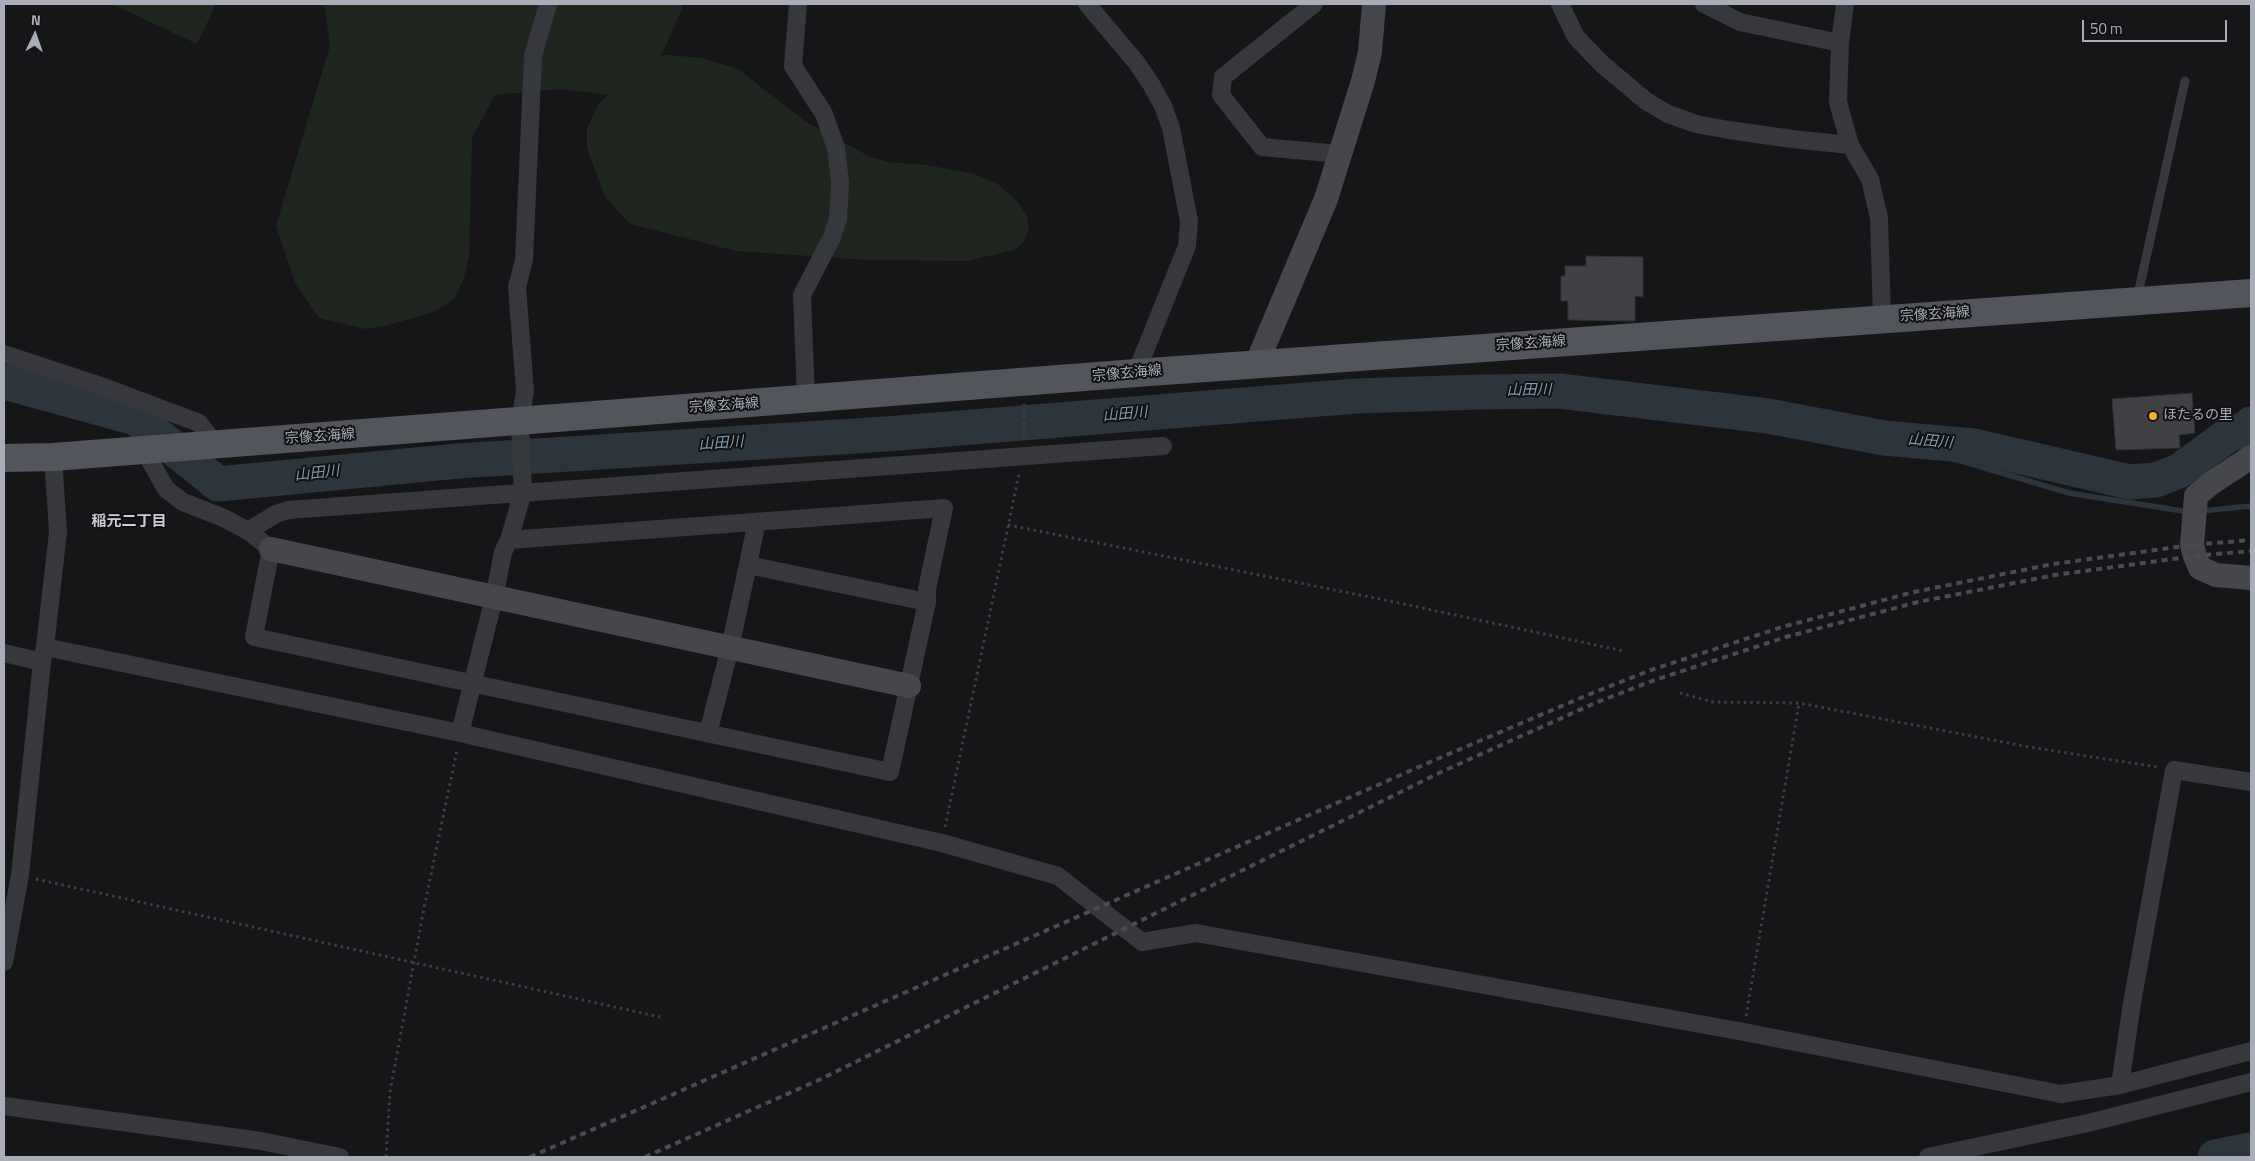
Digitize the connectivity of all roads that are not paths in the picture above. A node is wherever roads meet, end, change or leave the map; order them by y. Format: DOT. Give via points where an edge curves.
graph roads {
  1 [pos="548,4"];
  2 [pos="798,4"];
  3 [pos="1087,4"];
  4 [pos="1314,4"];
  5 [pos="1374,4"];
  6 [pos="1560,4"];
  7 [pos="1704,4"];
  8 [pos="1845,4"];
  9 [pos="1840,43"];
  10 [pos="2185,82"];
  11 [pos="1850,144"];
  12 [pos="1340,154"];
  13 [pos="2251,293"];
  14 [pos="2137,302"];
  15 [pos="1882,319"];
  16 [pos="4,354"];
  17 [pos="1256,365"];
  18 [pos="1136,374"];
  19 [pos="806,400"];
  20 [pos="520,422"];
  21 [pos="215,444"];
  22 [pos="1163,446"];
  23 [pos="144,450"];
  24 [pos="53,457"];
  25 [pos="2251,457"];
  26 [pos="4,458"];
  27 [pos="523,492"];
  28 [pos="757,522"];
  29 [pos="248,531"];
  30 [pos="509,540"];
  31 [pos="271,549"];
  32 [pos="748,565"];
  33 [pos="2251,578"];
  34 [pos="494,598"];
  35 [pos="927,602"];
  36 [pos="730,648"];
  37 [pos="4,654"];
  38 [pos="44,655"];
  39 [pos="473,684"];
  40 [pos="909,686"];
  41 [pos="460,733"];
  42 [pos="708,733"];
  43 [pos="2251,782"];
  44 [pos="4,962"];
  45 [pos="2251,1051"];
  46 [pos="2251,1082"];
  47 [pos="2120,1085"];
  48 [pos="4,1106"];
  49 [pos="340,1157"];
  50 [pos="1928,1157"];
  1 -- 20 [label="street" via="533,56 524,260 518,287 525,391"];
  2 -- 19 [label="street" via="793,66 824,114 836,148 840,183 838,219 832,237 802,295"];
  3 -- 18 [label="street" via="1136,62 1163,106 1171,128 1189,221 1187,246"];
  4 -- 12 [label="street" via="1222,77 1221,95 1262,147"];
  5 -- 12 [label="street" via="1370,52"];
  6 -- 11 [label="street" via="1576,37 1602,64 1646,101 1668,114 1696,124 1729,130"];
  7 -- 9 [label="street" via="1740,22"];
  8 -- 9 [label="street"];
  9 -- 11 [label="street" via="1838,102"];
  10 -- 14 [label="lane"];
  11 -- 15 [label="street" via="1870,179 1879,218"];
  12 -- 17 [label="street" via="1326,199"];
  13 -- 14 [label="main road, 宗像玄海線"];
  14 -- 15 [label="main road, 宗像玄海線"];
  15 -- 17 [label="main road, 宗像玄海線"];
  16 -- 21 [label="street" via="102,386 198,423"];
  17 -- 18 [label="main road, 宗像玄海線"];
  18 -- 19 [label="main road, 宗像玄海線"];
  19 -- 20 [label="main road, 宗像玄海線"];
  20 -- 21 [label="main road, 宗像玄海線"];
  20 -- 27 [label="street"];
  21 -- 23 [label="main road, 宗像玄海線"];
  22 -- 27 [label="street"];
  23 -- 24 [label="main road, 宗像玄海線"];
  23 -- 29 [label="street" via="166,489 183,502"];
  24 -- 26 [label="main road, 宗像玄海線"];
  24 -- 38 [label="street" via="58,532"];
  25 -- 33 [label="street" via="2196,496 2192,545 2200,568 2216,575"];
  27 -- 29 [label="street" via="288,510"];
  27 -- 30 [label="street"];
  28 -- 30 [label="street"];
  28 -- 32 [label="street"];
  28 -- 35 [label="street" via="944,508"];
  29 -- 31 [label="street"];
  30 -- 34 [label="street" via="502,552"];
  31 -- 34 [label="street"];
  31 -- 39 [label="street" via="254,637"];
  32 -- 35 [label="street"];
  32 -- 36 [label="street"];
  34 -- 36 [label="street"];
  34 -- 39 [label="street"];
  35 -- 40 [label="street"];
  36 -- 40 [label="street"];
  36 -- 42 [label="street"];
  37 -- 38 [label="street"];
  38 -- 41 [label="street"];
  38 -- 44 [label="street" via="20,875"];
  39 -- 41 [label="street"];
  39 -- 42 [label="street"];
  40 -- 42 [label="street" via="890,772"];
  41 -- 47 [label="street" via="942,843 1058,876 1142,942 1196,933 1744,1032 2060,1094"];
  43 -- 47 [label="street" via="2174,770"];
  45 -- 47 [label="street"];
  46 -- 50 [label="street" via="2088,1123"];
  48 -- 49 [label="street" via="261,1141"];
}
